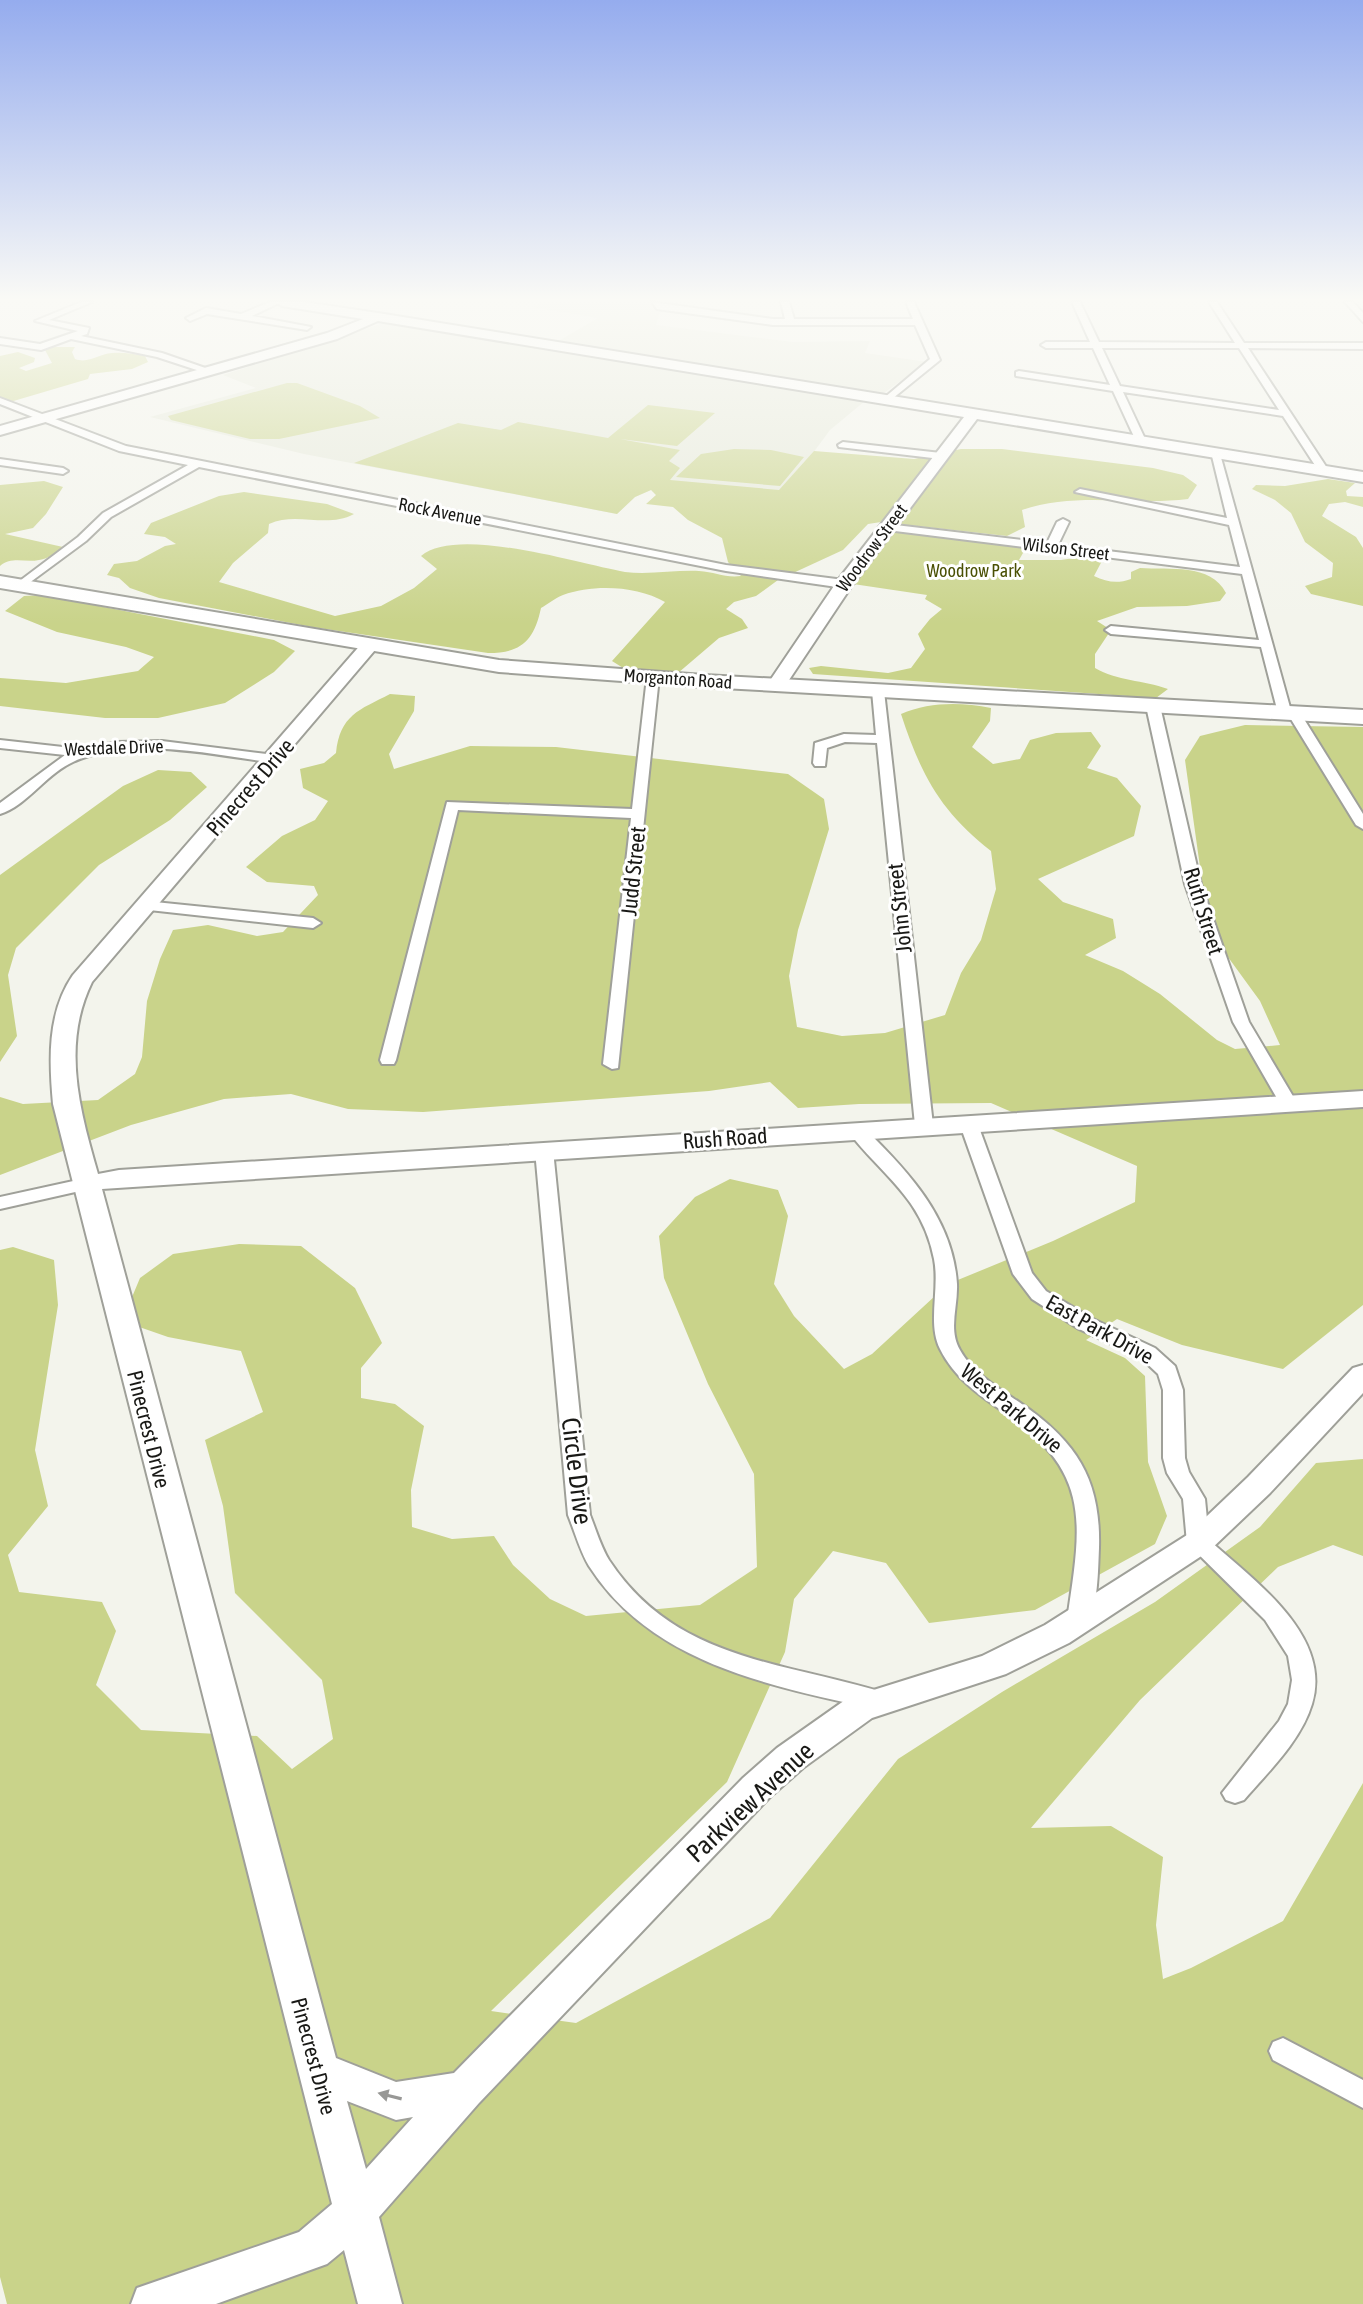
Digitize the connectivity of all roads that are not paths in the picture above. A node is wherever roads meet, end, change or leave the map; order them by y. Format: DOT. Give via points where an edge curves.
graph roads {
  1 [pos="21,410"];
  2 [pos="65,410"];
  3 [pos="945,410"];
  4 [pos="1126,410"];
  5 [pos="1256,410"];
  6 [pos="1284,410"];
  7 [pos="973,414"];
  8 [pos="1287,414"];
  9 [pos="39,417"];
  10 [pos="0,428"];
  11 [pos="1141,441"];
  12 [pos="843,445"];
  13 [pos="1215,454"];
  14 [pos="941,456"];
  15 [pos="0,462"];
  16 [pos="197,464"];
  17 [pos="63,471"];
  18 [pos="1324,471"];
  19 [pos="1363,477"];
  20 [pos="1080,492"];
  21 [pos="1063,522"];
  22 [pos="1233,523"];
  23 [pos="887,527"];
  24 [pos="1051,547"];
  25 [pos="1246,571"];
  26 [pos="0,582"];
  27 [pos="844,584"];
  28 [pos="21,585"];
  29 [pos="1111,630"];
  30 [pos="1266,644"];
  31 [pos="369,646"];
  32 [pos="653,677"];
  33 [pos="776,685"];
  34 [pos="878,691"];
  35 [pos="1153,706"];
  36 [pos="1289,714"];
  37 [pos="1363,717"];
  38 [pos="883,739"];
  39 [pos="0,744"];
  40 [pos="81,753"];
  41 [pos="275,759"];
  42 [pos="820,763"];
  43 [pos="0,810"];
  44 [pos="639,814"];
  45 [pos="1363,825"];
  46 [pos="145,906"];
  47 [pos="313,923"];
  48 [pos="388,1060"];
  49 [pos="612,1064"];
  50 [pos="1363,1099"];
  51 [pos="1288,1103"];
  52 [pos="968,1122"];
  53 [pos="924,1125"];
  54 [pos="856,1130"];
  55 [pos="544,1150"];
  56 [pos="87,1184"];
  57 [pos="0,1203"];
  58 [pos="1363,1375"];
  59 [pos="1198,1543"];
  60 [pos="1079,1620"];
  61 [pos="879,1702"];
  62 [pos="1235,1793"];
  63 [pos="1283,2051"];
  64 [pos="318,2070"];
  65 [pos="465,2090"];
  66 [pos="1363,2095"];
  67 [pos="355,2212"];
  68 [pos="153,2304"];
  69 [pos="380,2304"];
  1 -- 9 [label="street, Rock Avenue"];
  2 -- 9 [label="street"];
  3 -- 7 [label="street"];
  4 -- 11 [label="street"];
  5 -- 8 [label="street"];
  6 -- 8 [label="street"];
  7 -- 11 [label="street"];
  7 -- 14 [label="street, Woodrow Street"];
  8 -- 18 [label="street"];
  9 -- 10 [label="street"];
  9 -- 16 [label="street, Rock Avenue" via="123,449"];
  11 -- 13 [label="street"];
  12 -- 14 [label="street"];
  13 -- 18 [label="street"];
  13 -- 22 [label="street"];
  14 -- 23 [label="street, Woodrow Street"];
  15 -- 17 [label="street"];
  16 -- 27 [label="street, Rock Avenue" via="726,568"];
  16 -- 28 [label="street" via="107,515"];
  18 -- 19 [label="street"];
  20 -- 22 [label="street"];
  21 -- 24 [label="street"];
  22 -- 25 [label="street"];
  23 -- 24 [label="street, Wilson Street"];
  23 -- 27 [label="street, Woodrow Street"];
  24 -- 25 [label="street, Wilson Street"];
  25 -- 30 [label="street"];
  26 -- 28 [label="main road, Morganton Road"];
  27 -- 33 [label="street, Woodrow Street"];
  28 -- 31 [label="main road, Morganton Road"];
  29 -- 30 [label="street"];
  30 -- 36 [label="street"];
  31 -- 32 [label="main road, Morganton Road" via="493,665"];
  31 -- 41 [label="street, Pinecrest Drive"];
  32 -- 33 [label="main road, Morganton Road"];
  32 -- 44 [label="street, Judd Street"];
  33 -- 34 [label="main road, Morganton Road"];
  34 -- 35 [label="main road, Morganton Road"];
  34 -- 38 [label="street, John Street"];
  35 -- 36 [label="main road, Morganton Road"];
  35 -- 51 [label="street, Ruth Street" via="1201,907 1241,1022"];
  36 -- 37 [label="main road, Morganton Road"];
  36 -- 45 [label="street"];
  38 -- 42 [label="street" via="837,740 820,746"];
  38 -- 53 [label="street, John Street"];
  39 -- 40 [label="street, Westdale Drive"];
  40 -- 41 [label="street, Westdale Drive" via="162,745"];
  40 -- 43 [label="street" via="61,762"];
  41 -- 46 [label="street, Pinecrest Drive"];
  44 -- 48 [label="street" via="452,805"];
  44 -- 49 [label="street, Judd Street"];
  46 -- 47 [label="street"];
  46 -- 56 [label="street, Pinecrest Drive" via="81,980 67,1016 62,1072"];
  50 -- 51 [label="street, Rush Road"];
  51 -- 52 [label="street, Rush Road"];
  52 -- 53 [label="street, Rush Road"];
  52 -- 59 [label="street, East Park Drive" via="1023,1274 1039,1295 1148,1353 1168,1371 1174,1458 1194,1499"];
  53 -- 54 [label="street, Rush Road"];
  54 -- 55 [label="street, Rush Road"];
  54 -- 60 [label="street, West Park Drive" via="914,1189 936,1227 948,1284 944,1335 957,1362 1059,1443 1084,1482 1088,1555"];
  55 -- 56 [label="street, Rush Road"];
  55 -- 61 [label="street, Circle Drive" via="579,1515 594,1558 643,1616 692,1647 781,1679"];
  56 -- 57 [label="street"];
  56 -- 64 [label="street, Pinecrest Drive"];
  58 -- 59 [label="street, Parkview Avenue"];
  59 -- 60 [label="street, Parkview Avenue"];
  59 -- 62 [label="street" via="1288,1631 1304,1679 1299,1707"];
  60 -- 61 [label="street, Parkview Avenue" via="994,1665"];
  61 -- 65 [label="street, Parkview Avenue" via="860,1708 756,1788"];
  63 -- 66 [label="street"];
  65 -- 64 [label="street, one-way" via="396,2101"];
  64 -- 67 [label="street, Pinecrest Drive"];
  65 -- 67 [label="street, Parkview Avenue"];
  67 -- 68 [label="street, Parkview Avenue" via="312,2249"];
  67 -- 69 [label="street, Pinecrest Drive"];
}
